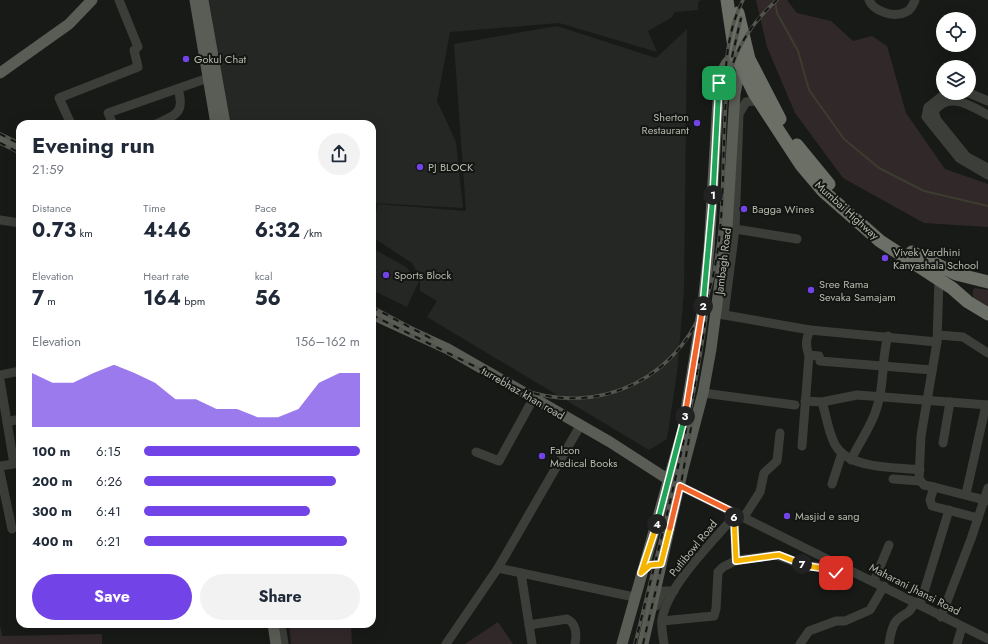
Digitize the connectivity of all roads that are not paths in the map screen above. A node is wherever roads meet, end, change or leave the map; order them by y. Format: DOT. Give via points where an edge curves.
graph roads {
  1 [pos="92,0"];
  2 [pos="119,0"];
  3 [pos="195,0"];
  4 [pos="204,0"];
  5 [pos="727,0"];
  6 [pos="736,0"];
  7 [pos="869,0"];
  8 [pos="915,0"];
  9 [pos="743,55"];
  10 [pos="743,71"];
  11 [pos="0,73"];
  12 [pos="208,78"];
  13 [pos="178,89"];
  14 [pos="976,96"];
  15 [pos="937,100"];
  16 [pos="988,101"];
  17 [pos="762,104"];
  18 [pos="988,115"];
  19 [pos="69,120"];
  20 [pos="111,120"];
  21 [pos="165,120"];
  22 [pos="215,120"];
  23 [pos="224,120"];
  24 [pos="0,138"];
  25 [pos="16,146"];
  26 [pos="988,168"];
  27 [pos="988,175"];
  28 [pos="0,220"];
  29 [pos="16,222"];
  30 [pos="735,229"];
  31 [pos="796,239"];
  32 [pos="942,274"];
  33 [pos="988,282"];
  34 [pos="988,314"];
  35 [pos="720,315"];
  36 [pos="376,316"];
  37 [pos="810,330"];
  38 [pos="888,336"];
  39 [pos="938,338"];
  40 [pos="988,353"];
  41 [pos="809,354"];
  42 [pos="883,364"];
  43 [pos="932,370"];
  44 [pos="16,372"];
  45 [pos="0,375"];
  46 [pos="0,380"];
  47 [pos="703,393"];
  48 [pos="880,396"];
  49 [pos="533,399"];
  50 [pos="927,400"];
  51 [pos="805,401"];
  52 [pos="822,402"];
  53 [pos="950,402"];
  54 [pos="795,405"];
  55 [pos="987,405"];
  56 [pos="16,420"];
  57 [pos="7,422"];
  58 [pos="580,426"];
  59 [pos="780,433"];
  60 [pos="943,443"];
  61 [pos="802,446"];
  62 [pos="476,452"];
  63 [pos="842,453"];
  64 [pos="851,460"];
  65 [pos="0,466"];
  66 [pos="920,470"];
  67 [pos="0,472"];
  68 [pos="894,479"];
  69 [pos="669,480"];
  70 [pos="920,481"];
  71 [pos="832,484"];
  72 [pos="680,486"];
  73 [pos="934,486"];
  74 [pos="988,488"];
  75 [pos="966,494"];
  76 [pos="986,500"];
  77 [pos="949,510"];
  78 [pos="738,516"];
  79 [pos="978,518"];
  80 [pos="12,529"];
  81 [pos="889,545"];
  82 [pos="736,561"];
  83 [pos="661,564"];
  84 [pos="498,568"];
  85 [pos="521,572"];
  86 [pos="641,573"];
  87 [pos="874,581"];
  88 [pos="834,586"];
  89 [pos="884,586"];
  90 [pos="674,591"];
  91 [pos="634,598"];
  92 [pos="917,604"];
  93 [pos="941,616"];
  94 [pos="662,621"];
  95 [pos="529,625"];
  96 [pos="648,627"];
  97 [pos="962,627"];
  98 [pos="273,628"];
  99 [pos="282,628"];
  100 [pos="988,639"];
  101 [pos="276,644"];
  102 [pos="284,644"];
  103 [pos="446,644"];
  104 [pos="532,644"];
  105 [pos="576,644"];
  106 [pos="622,644"];
  107 [pos="643,644"];
  108 [pos="664,644"];
  109 [pos="800,644"];
  110 [pos="889,644"];
  111 [pos="957,644"];
  1 -- 11 [label="main road" via="69,24"];
  2 -- 19 [label="street" via="138,47 134,50 138,67 59,98"];
  3 -- 12 [label="main road"];
  4 -- 23 [label="main road"];
  5 -- 9 [label="highway, Mumbai Highway"];
  6 -- 9 [label="highway, Mumbai Highway"];
  7 -- 8 [label="street" via="879,10 896,14 910,10"];
  9 -- 10 [label="highway, Mumbai Highway"];
  9 -- 32 [label="highway, Mumbai Highway" via="800,150 830,185 874,227 927,261"];
  9 -- 69 [label="main road, Jambagh Road" via="724,66 719,83 709,249 702,312 683,429"];
  10 -- 17 [label="highway, Mumbai Highway"];
  10 -- 35 [label="main road, Jambagh Road" via="735,94"];
  12 -- 13 [label="street"];
  12 -- 22 [label="main road"];
  13 -- 20 [label="street" via="108,113"];
  13 -- 21 [label="street" via="182,101 179,110"];
  14 -- 16 [label="street"];
  15 -- 27 [label="street" via="926,110 926,117 959,158"];
  17 -- 30 [label="street" via="746,102 739,114"];
  17 -- 32 [label="highway, Mumbai Highway" via="801,165 823,191 880,241"];
  18 -- 26 [label="street" via="953,100 945,102 934,112 937,120 967,157"];
  24 -- 25 [label="main road"];
  28 -- 29 [label="street"];
  30 -- 31 [label="street"];
  30 -- 35 [label="street"];
  32 -- 33 [label="highway, Mumbai Highway" via="956,274"];
  32 -- 34 [label="highway, Mumbai Highway" via="968,302"];
  32 -- 39 [label="street"];
  35 -- 37 [label="street"];
  35 -- 47 [label="main road, Jambagh Road"];
  36 -- 49 [label="main road, turrebhaz khan road" via="448,349"];
  37 -- 38 [label="street"];
  37 -- 41 [label="street" via="806,338"];
  38 -- 39 [label="street"];
  38 -- 42 [label="street"];
  39 -- 40 [label="street" via="962,336"];
  39 -- 43 [label="street"];
  41 -- 42 [label="street" via="819,356 820,361"];
  41 -- 51 [label="street"];
  42 -- 43 [label="street"];
  42 -- 48 [label="street"];
  43 -- 50 [label="street"];
  44 -- 45 [label="street"];
  46 -- 57 [label="street"];
  47 -- 54 [label="street"];
  47 -- 72 [label="main road, Jambagh Road"];
  48 -- 50 [label="street"];
  48 -- 52 [label="street" via="857,395"];
  48 -- 64 [label="street" via="868,430 860,440"];
  49 -- 58 [label="main road, turrebhaz khan road"];
  49 -- 62 [label="street" via="499,461"];
  50 -- 53 [label="street"];
  50 -- 66 [label="street" via="921,436"];
  51 -- 52 [label="street"];
  51 -- 61 [label="street"];
  52 -- 63 [label="street" via="836,446"];
  53 -- 55 [label="street"];
  53 -- 60 [label="street"];
  55 -- 75 [label="street"];
  56 -- 57 [label="street"];
  57 -- 65 [label="street" via="14,464"];
  58 -- 69 [label="main road, turrebhaz khan road"];
  58 -- 84 [label="street"];
  59 -- 78 [label="street, Putlibowl Road" via="777,461 764,473 760,492"];
  63 -- 64 [label="street"];
  63 -- 71 [label="street"];
  64 -- 66 [label="street"];
  66 -- 70 [label="street"];
  67 -- 80 [label="street"];
  68 -- 70 [label="street"];
  69 -- 86 [label="main road, Jambagh Road"];
  70 -- 73 [label="street"];
  72 -- 78 [label="street, Maharani Jhansi Road"];
  72 -- 83 [label="main road, Jambagh Road"];
  73 -- 75 [label="street"];
  73 -- 77 [label="street" via="930,504"];
  74 -- 76 [label="street"];
  75 -- 76 [label="street"];
  76 -- 79 [label="street"];
  77 -- 79 [label="street"];
  77 -- 92 [label="street"];
  78 -- 82 [label="street"];
  78 -- 87 [label="street, Maharani Jhansi Road"];
  78 -- 90 [label="street, Putlibowl Road" via="692,565"];
  79 -- 93 [label="street"];
  81 -- 87 [label="street"];
  82 -- 88 [label="street" via="779,555 808,567 832,570 837,577"];
  82 -- 94 [label="street" via="723,566 718,572 714,616"];
  83 -- 86 [label="main road" via="650,565"];
  83 -- 96 [label="main road, Jambagh Road"];
  84 -- 85 [label="street"];
  84 -- 103 [label="street"];
  85 -- 91 [label="street"];
  85 -- 95 [label="street"];
  86 -- 91 [label="main road, Jambagh Road"];
  87 -- 89 [label="street, Maharani Jhansi Road"];
  89 -- 92 [label="street, Maharani Jhansi Road"];
  89 -- 109 [label="street" via="870,610 845,621 836,621 809,631"];
  90 -- 94 [label="street, Putlibowl Road" via="666,604"];
  90 -- 96 [label="street" via="663,591 660,594"];
  91 -- 106 [label="main road, Jambagh Road"];
  92 -- 93 [label="street, Maharani Jhansi Road"];
  92 -- 110 [label="street" via="909,613 897,620"];
  93 -- 97 [label="street, Maharani Jhansi Road"];
  94 -- 108 [label="street, Putlibowl Road"];
  95 -- 104 [label="street"];
  95 -- 105 [label="street" via="567,619 572,621"];
  96 -- 107 [label="main road, Jambagh Road"];
  97 -- 100 [label="street, Maharani Jhansi Road"];
  97 -- 111 [label="street"];
  98 -- 101 [label="main road"];
  99 -- 102 [label="street"];
}
